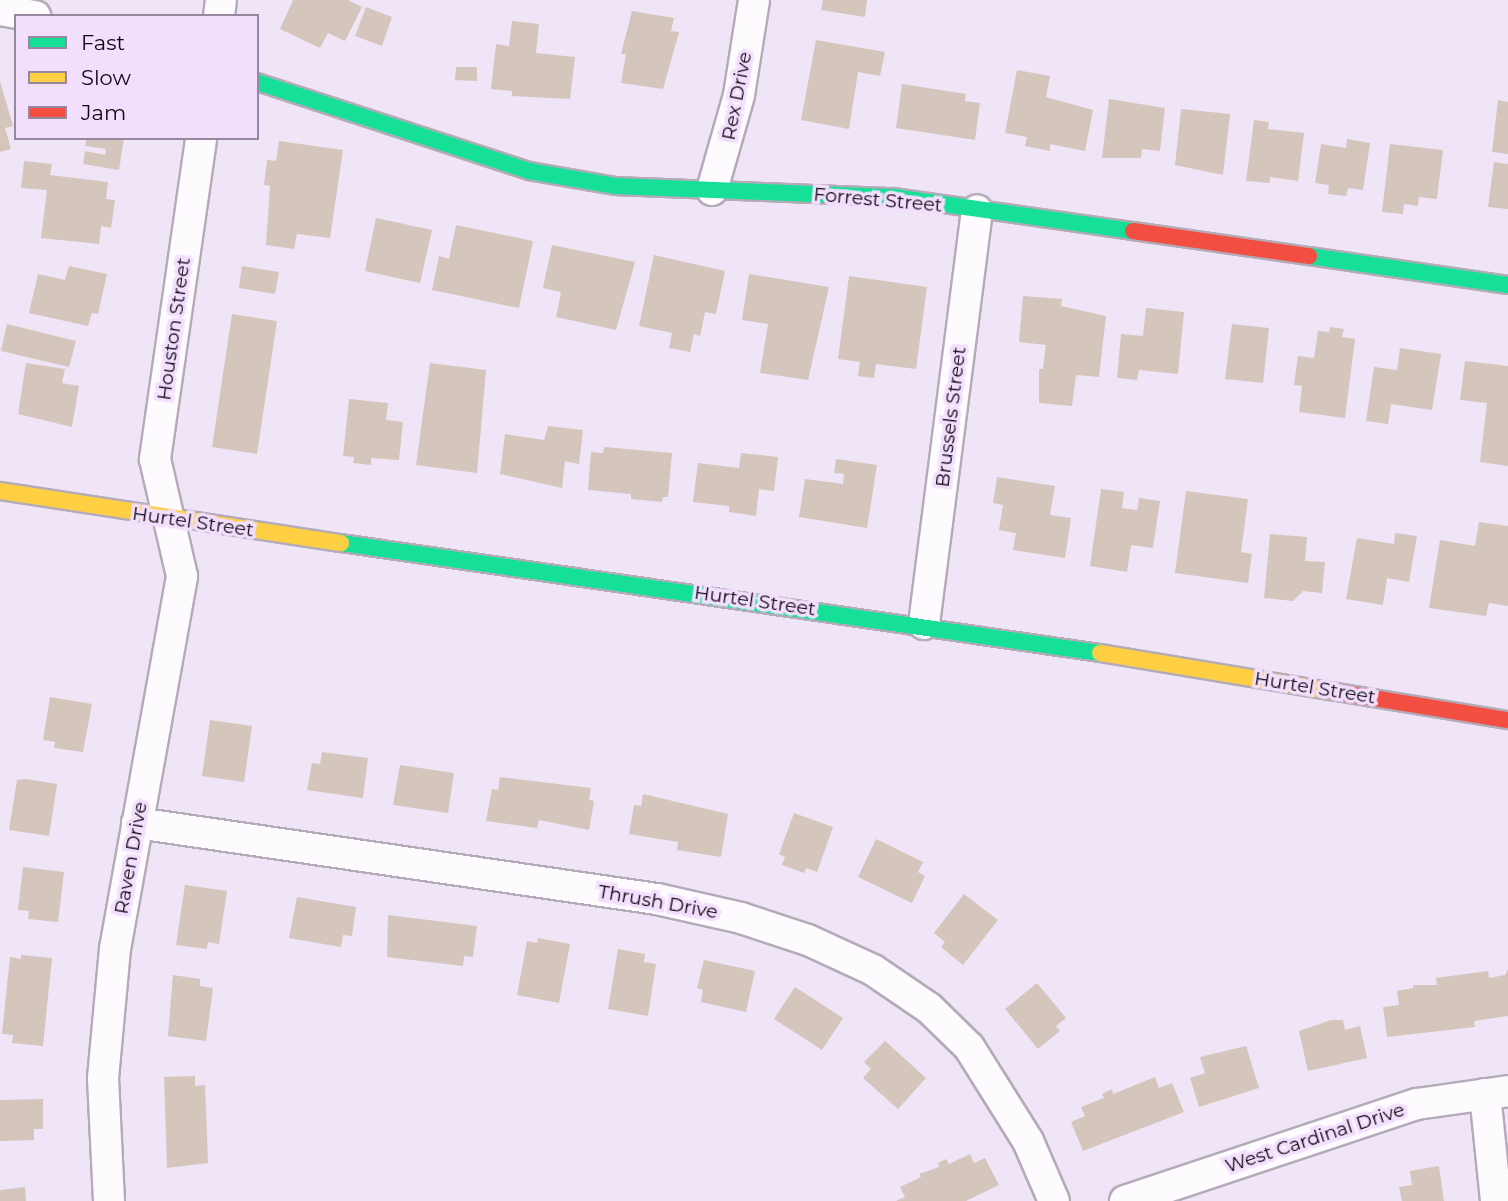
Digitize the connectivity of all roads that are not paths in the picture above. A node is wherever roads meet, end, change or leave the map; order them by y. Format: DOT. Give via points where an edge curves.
graph roads {
  1 [pos="754,0"];
  2 [pos="0,10"];
  3 [pos="23,14"];
  4 [pos="259,83"];
  5 [pos="201,140"];
  6 [pos="712,190"];
  7 [pos="977,210"];
  8 [pos="1508,285"];
  9 [pos="0,491"];
  10 [pos="169,519"];
  11 [pos="924,624"];
  12 [pos="1508,720"];
  13 [pos="136,823"];
  14 [pos="1496,1093"];
  15 [pos="108,1201"];
  16 [pos="1054,1201"];
  17 [pos="1125,1201"];
  18 [pos="1496,1201"];
  1 -- 6 [label="street, Rex Drive" via="739,95"];
  2 -- 3 [label="street"];
  4 -- 6 [label="street, Forrest Street" via="529,171 615,186"];
  5 -- 10 [label="street, Houston Street" via="155,459"];
  6 -- 7 [label="street, Forrest Street" via="894,197"];
  7 -- 8 [label="street, Forrest Street"];
  7 -- 11 [label="street, Brussels Street"];
  9 -- 10 [label="street, Hurtel Street"];
  10 -- 11 [label="street, Hurtel Street"];
  10 -- 13 [label="street, Raven Drive" via="182,576"];
  11 -- 12 [label="street, Hurtel Street"];
  13 -- 15 [label="street, Raven Drive" via="115,949 103,1078"];
  13 -- 16 [label="street, Thrush Drive" via="657,899 741,918 808,940 873,970 929,1008 969,1047 1028,1141"];
  14 -- 17 [label="street, West Cardinal Drive" via="1417,1104"];
  14 -- 18 [label="street"];
}
